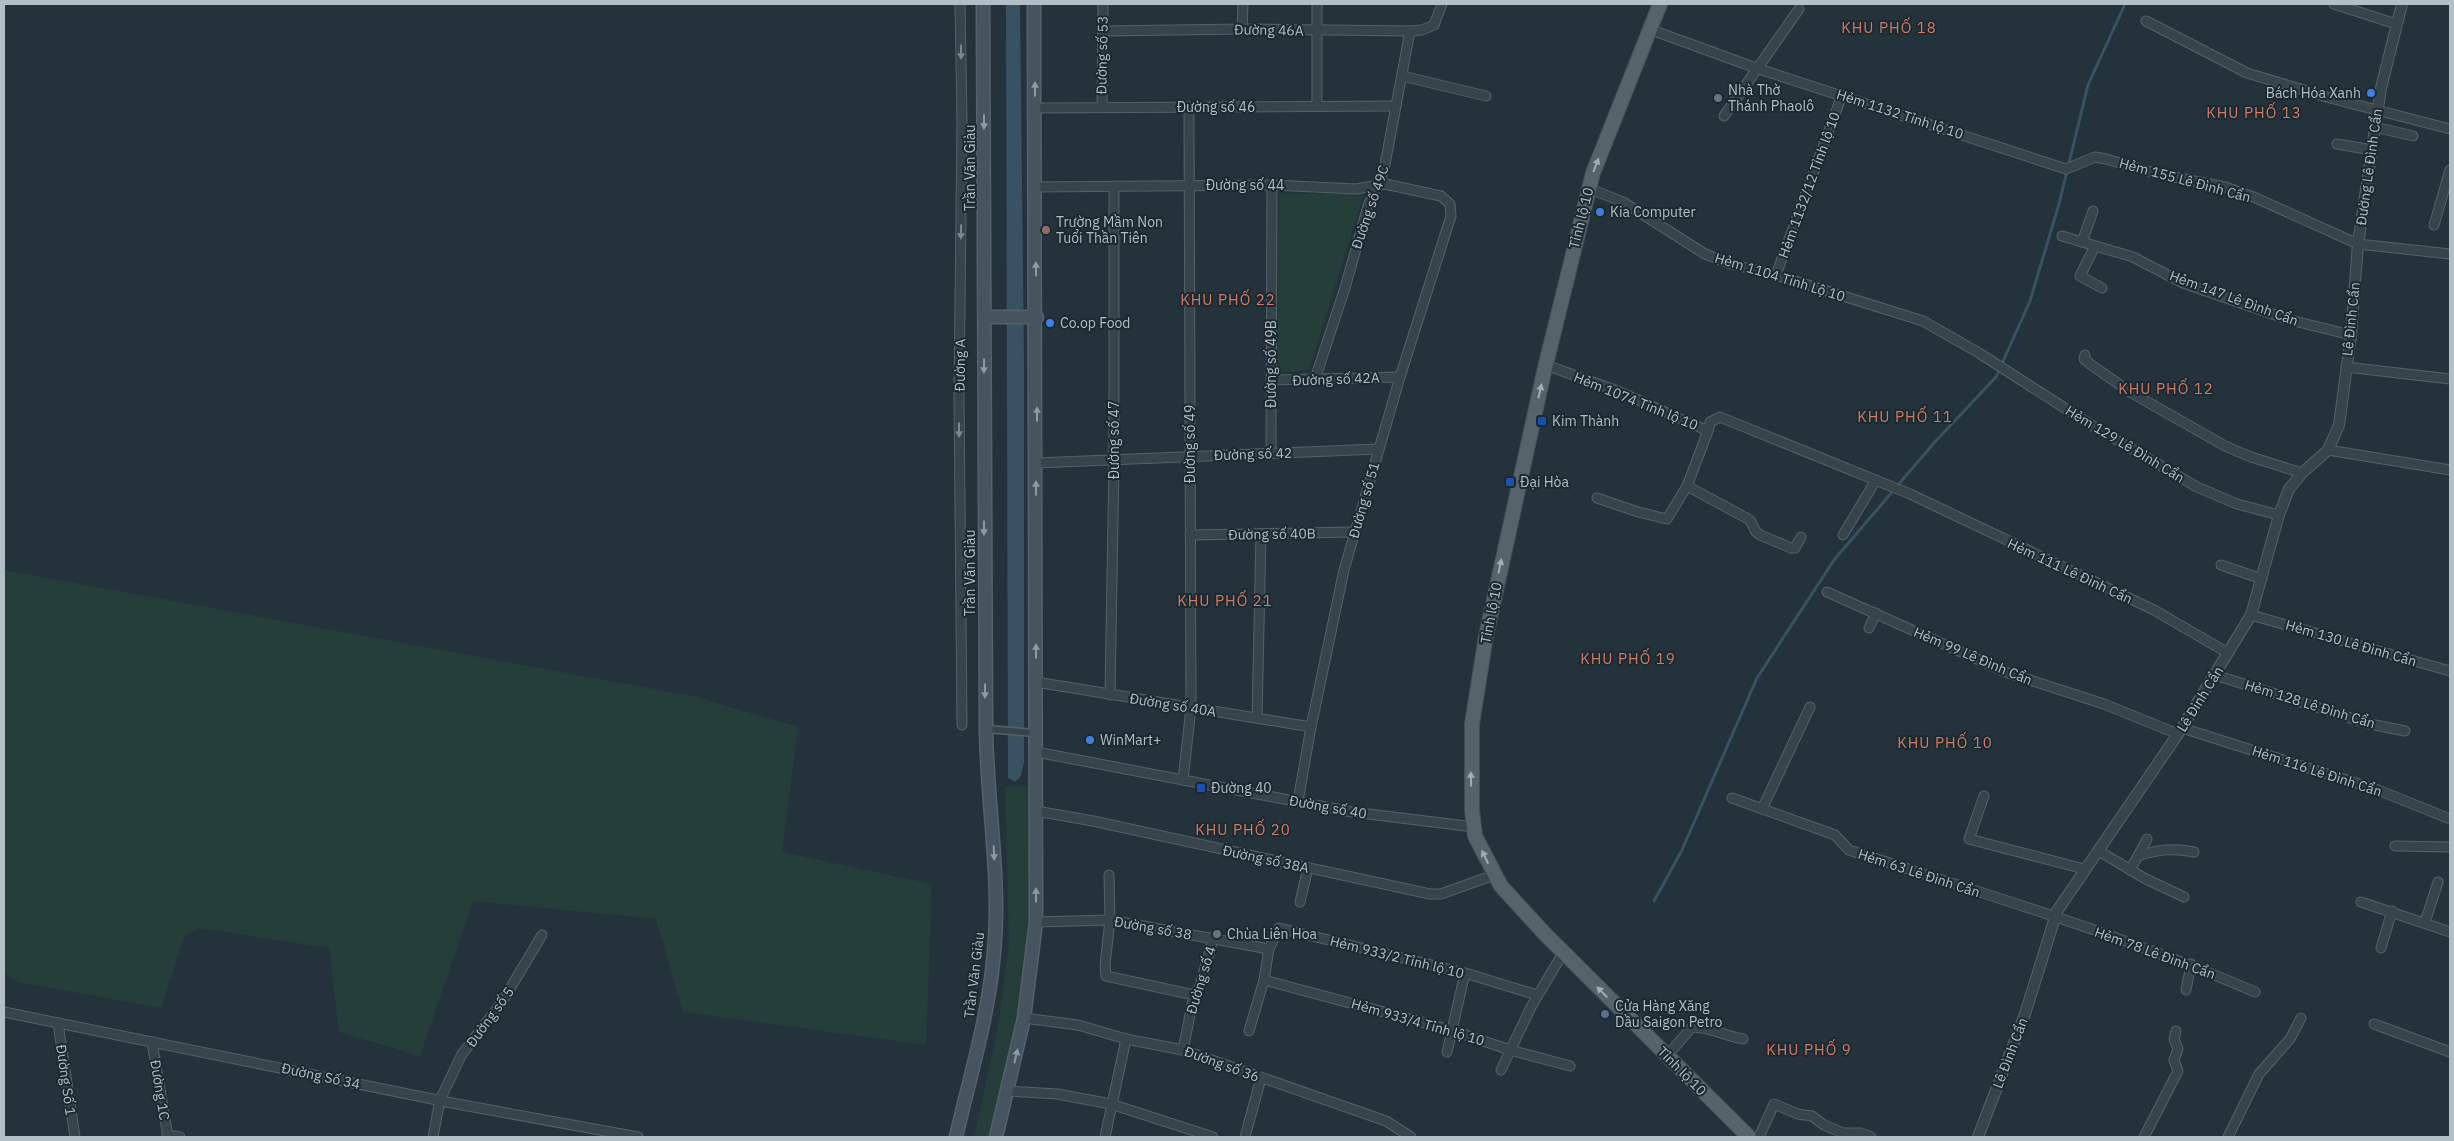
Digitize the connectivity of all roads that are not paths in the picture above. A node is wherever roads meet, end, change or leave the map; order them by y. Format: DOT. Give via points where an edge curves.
graph roads {
  1 [pos="960,4"];
  2 [pos="983,4"];
  3 [pos="1034,4"];
  4 [pos="1103,4"];
  5 [pos="1243,4"];
  6 [pos="1317,4"];
  7 [pos="1442,4"];
  8 [pos="1660,4"];
  9 [pos="2334,4"];
  10 [pos="2402,4"];
  11 [pos="1799,9"];
  12 [pos="2146,21"];
  13 [pos="2396,24"];
  14 [pos="1242,29"];
  15 [pos="1650,29"];
  16 [pos="1103,31"];
  17 [pos="1410,31"];
  18 [pos="1317,32"];
  19 [pos="1756,68"];
  20 [pos="1402,76"];
  21 [pos="1842,95"];
  22 [pos="1486,96"];
  23 [pos="1317,106"];
  24 [pos="1396,106"];
  25 [pos="1102,107"];
  26 [pos="1189,107"];
  27 [pos="1035,108"];
  28 [pos="2378,110"];
  29 [pos="1724,116"];
  30 [pos="2375,127"];
  31 [pos="2450,129"];
  32 [pos="2413,136"];
  33 [pos="2338,144"];
  34 [pos="2372,150"];
  35 [pos="2037,161"];
  36 [pos="2450,170"];
  37 [pos="1272,184"];
  38 [pos="1379,184"];
  39 [pos="1114,186"];
  40 [pos="1189,186"];
  41 [pos="1035,187"];
  42 [pos="1588,188"];
  43 [pos="1450,204"];
  44 [pos="2093,211"];
  45 [pos="2434,225"];
  46 [pos="2062,236"];
  47 [pos="2082,242"];
  48 [pos="2358,244"];
  49 [pos="2095,246"];
  50 [pos="2450,254"];
  51 [pos="1776,275"];
  52 [pos="2102,288"];
  53 [pos="989,317"];
  54 [pos="1032,317"];
  55 [pos="2351,335"];
  56 [pos="1979,353"];
  57 [pos="2085,355"];
  58 [pos="1546,365"];
  59 [pos="2346,367"];
  60 [pos="1400,377"];
  61 [pos="1314,379"];
  62 [pos="2450,379"];
  63 [pos="1271,380"];
  64 [pos="1708,431"];
  65 [pos="1379,449"];
  66 [pos="2328,450"];
  67 [pos="1270,453"];
  68 [pos="1190,456"];
  69 [pos="1114,460"];
  70 [pos="1036,463"];
  71 [pos="2450,470"];
  72 [pos="2302,473"];
  73 [pos="1876,480"];
  74 [pos="1887,484"];
  75 [pos="1687,486"];
  76 [pos="1597,498"];
  77 [pos="2280,515"];
  78 [pos="1354,532"];
  79 [pos="1261,534"];
  80 [pos="1190,535"];
  81 [pos="1843,536"];
  82 [pos="1801,538"];
  83 [pos="2221,565"];
  84 [pos="2262,579"];
  85 [pos="1827,592"];
  86 [pos="1876,613"];
  87 [pos="2251,615"];
  88 [pos="1869,628"];
  89 [pos="2228,653"];
  90 [pos="2450,671"];
  91 [pos="2215,675"];
  92 [pos="1036,682"];
  93 [pos="1110,694"];
  94 [pos="1810,707"];
  95 [pos="1191,708"];
  96 [pos="1257,718"];
  97 [pos="962,725"];
  98 [pos="1311,727"];
  99 [pos="991,730"];
  100 [pos="2180,731"];
  101 [pos="2405,732"];
  102 [pos="1033,733"];
  103 [pos="1036,752"];
  104 [pos="1183,780"];
  105 [pos="1984,796"];
  106 [pos="1732,798"];
  107 [pos="1298,801"];
  108 [pos="1762,809"];
  109 [pos="1036,811"];
  110 [pos="2450,819"];
  111 [pos="1474,827"];
  112 [pos="2147,839"];
  113 [pos="2395,846"];
  114 [pos="2450,847"];
  115 [pos="2099,851"];
  116 [pos="2194,852"];
  117 [pos="2138,856"];
  118 [pos="1308,868"];
  119 [pos="2084,869"];
  120 [pos="2130,870"];
  121 [pos="1109,875"];
  122 [pos="1494,875"];
  123 [pos="2438,882"];
  124 [pos="2184,897"];
  125 [pos="1300,902"];
  126 [pos="2361,902"];
  127 [pos="2392,911"];
  128 [pos="2054,917"];
  129 [pos="1110,920"];
  130 [pos="1036,922"];
  131 [pos="2425,922"];
  132 [pos="2450,932"];
  133 [pos="542,935"];
  134 [pos="1213,939"];
  135 [pos="2381,948"];
  136 [pos="1269,949"];
  137 [pos="1563,953"];
  138 [pos="2191,964"];
  139 [pos="1465,974"];
  140 [pos="1264,980"];
  141 [pos="2186,990"];
  142 [pos="2255,992"];
  143 [pos="1538,995"];
  144 [pos="1194,996"];
  145 [pos="4,1012"];
  146 [pos="1024,1018"];
  147 [pos="2301,1018"];
  148 [pos="58,1022"];
  149 [pos="2374,1024"];
  150 [pos="1451,1030"];
  151 [pos="1249,1031"];
  152 [pos="2176,1032"];
  153 [pos="1126,1039"];
  154 [pos="1743,1039"];
  155 [pos="152,1042"];
  156 [pos="1183,1050"];
  157 [pos="1510,1050"];
  158 [pos="1447,1052"];
  159 [pos="2450,1052"];
  160 [pos="1667,1056"];
  161 [pos="1570,1066"];
  162 [pos="1501,1070"];
  163 [pos="1261,1078"];
  164 [pos="1008,1091"];
  165 [pos="440,1100"];
  166 [pos="1111,1104"];
  167 [pos="1196,1135"];
  168 [pos="168,1136"];
  169 [pos="75,1137"];
  170 [pos="180,1137"];
  171 [pos="433,1137"];
  172 [pos="638,1137"];
  173 [pos="956,1137"];
  174 [pos="996,1137"];
  175 [pos="1105,1137"];
  176 [pos="1213,1137"];
  177 [pos="1245,1137"];
  178 [pos="1411,1137"];
  179 [pos="1748,1137"];
  180 [pos="1760,1137"];
  181 [pos="1871,1137"];
  182 [pos="1978,1137"];
  183 [pos="2144,1137"];
  184 [pos="2228,1137"];
  1 -- 97 [label="street, Đường A, one-way"];
  2 -- 53 [label="main road, Trần Văn Giàu, one-way"];
  27 -- 3 [label="main road, one-way"];
  4 -- 16 [label="street, Đường số 53"];
  5 -- 14 [label="street"];
  6 -- 18 [label="street"];
  7 -- 17 [label="street, Đường 46A" via="1434,25"];
  8 -- 15 [label="main road, Tỉnh lộ 10"];
  9 -- 13 [label="street"];
  10 -- 13 [label="street, Đường Lê Đình Cẩn"];
  11 -- 19 [label="street"];
  12 -- 28 [label="street" via="2247,73"];
  13 -- 28 [label="street, Đường Lê Đình Cẩn"];
  14 -- 16 [label="street, Đường 46A"];
  14 -- 18 [label="street, Đường 46A"];
  15 -- 19 [label="street, Hẻm 1132 Tỉnh lộ 10"];
  42 -- 15 [label="main road, Tỉnh lộ 10, one-way"];
  16 -- 25 [label="street, Đường số 53"];
  17 -- 18 [label="street, Đường 46A"];
  17 -- 20 [label="street, Đường số 49C"];
  18 -- 23 [label="street"];
  19 -- 21 [label="street, Hẻm 1132 Tỉnh lộ 10"];
  19 -- 29 [label="street"];
  20 -- 22 [label="street"];
  20 -- 24 [label="street, Đường số 49C"];
  21 -- 35 [label="street, Hẻm 1132 Tỉnh lộ 10"];
  21 -- 51 [label="street, Hẻm 1132/12 Tỉnh lộ 10"];
  23 -- 24 [label="street, Đường số 46"];
  23 -- 26 [label="street, Đường số 46"];
  24 -- 38 [label="street, Đường số 49C"];
  25 -- 26 [label="street, Đường số 46"];
  25 -- 27 [label="street, Đường số 46"];
  26 -- 40 [label="street, Đường số 49"];
  27 -- 41 [label="main road"];
  28 -- 30 [label="street, Đường Lê Đình Cẩn"];
  28 -- 31 [label="street"];
  30 -- 32 [label="street"];
  30 -- 34 [label="street, Đường Lê Đình Cẩn"];
  33 -- 34 [label="street"];
  34 -- 48 [label="street, Đường Lê Đình Cẩn"];
  35 -- 48 [label="street, Hẻm 155 Lê Đình Cẩn" via="2066,169 2095,157 2154,174 2225,187"];
  36 -- 45 [label="street"];
  37 -- 38 [label="street, Đường số 44" via="1356,189"];
  37 -- 40 [label="street, Đường số 44"];
  37 -- 63 [label="street, Đường số 49B"];
  38 -- 43 [label="street, Đường số 44" via="1441,196"];
  38 -- 61 [label="street, Đường số 49C" via="1368,206"];
  39 -- 40 [label="street, Đường số 44"];
  39 -- 41 [label="street, Đường số 44"];
  39 -- 69 [label="street, Đường số 47"];
  40 -- 68 [label="street, Đường số 49"];
  54 -- 41 [label="main road, one-way"];
  42 -- 51 [label="street, Hẻm 1104 Tỉnh Lộ 10" via="1623,202 1705,254"];
  42 -- 58 [label="main road, Tỉnh lộ 10"];
  43 -- 60 [label="street, Đường số 51" via="1451,216"];
  44 -- 47 [label="street"];
  46 -- 47 [label="street, Hẻm 147 Lê Đình Cẩn"];
  47 -- 49 [label="street, Hẻm 147 Lê Đình Cẩn"];
  48 -- 50 [label="street, Hẻm 155 Lê Đình Cẩn"];
  48 -- 55 [label="street, Lê Đình Cẩn"];
  49 -- 52 [label="street" via="2080,276"];
  49 -- 55 [label="street, Hẻm 147 Lê Đình Cẩn" via="2133,257 2183,283 2290,320"];
  51 -- 56 [label="street, Hẻm 1104 Tỉnh Lộ 10" via="1923,321"];
  53 -- 54 [label="main road"];
  53 -- 99 [label="main road, Trần Văn Giàu, one-way"];
  70 -- 54 [label="main road, one-way"];
  55 -- 59 [label="street, Lê Đình Cẩn"];
  56 -- 77 [label="street, Hẻm 129 Lê Đình Cẩn" via="2197,487 2237,504"];
  57 -- 72 [label="street" via="2084,359 2090,364 2130,392 2225,446"];
  58 -- 64 [label="street, Hẻm 1074 Tỉnh lộ 10" via="1620,392"];
  111 -- 58 [label="main road, Tỉnh lộ 10, one-way" via="1472,724 1492,601"];
  59 -- 62 [label="street"];
  59 -- 66 [label="street, Lê Đình Cẩn" via="2339,425"];
  60 -- 61 [label="street, Đường số 42A"];
  60 -- 65 [label="street, Đường số 51"];
  61 -- 63 [label="street, Đường số 42A"];
  63 -- 67 [label="street, Đường số 49B"];
  64 -- 73 [label="street, Hẻm 1074 Tỉnh lộ 10" via="1710,422 1720,417"];
  64 -- 75 [label="street"];
  65 -- 67 [label="street, Đường số 42"];
  65 -- 78 [label="street, Đường số 51"];
  66 -- 71 [label="street"];
  66 -- 72 [label="street, Lê Đình Cẩn"];
  67 -- 68 [label="street, Đường số 42"];
  68 -- 69 [label="street, Đường số 42"];
  68 -- 80 [label="street, Đường số 49"];
  69 -- 70 [label="street, Đường số 42"];
  69 -- 93 [label="street, Đường số 47"];
  92 -- 70 [label="main road, one-way"];
  72 -- 77 [label="street, Lê Đình Cẩn" via="2289,489"];
  73 -- 74 [label="street, Hẻm 1074 Tỉnh lộ 10"];
  73 -- 81 [label="street"];
  74 -- 89 [label="street, Hẻm 111 Lê Đình Cẩn" via="2154,610"];
  75 -- 76 [label="street" via="1667,520"];
  75 -- 82 [label="street" via="1750,520 1756,532 1776,542 1795,548"];
  77 -- 84 [label="street, Lê Đình Cẩn"];
  78 -- 79 [label="street, Đường số 40B"];
  78 -- 98 [label="street, Đường số 51"];
  79 -- 80 [label="street, Đường số 40B"];
  79 -- 96 [label="street"];
  80 -- 95 [label="street, Đường số 49"];
  83 -- 84 [label="street"];
  84 -- 87 [label="street, Lê Đình Cẩn"];
  85 -- 86 [label="street, Hẻm 99 Lê Đình Cẩn"];
  86 -- 88 [label="street"];
  86 -- 100 [label="street, Hẻm 99 Lê Đình Cẩn" via="2008,673"];
  87 -- 89 [label="street, Lê Đình Cẩn"];
  87 -- 90 [label="street, Hẻm 130 Lê Đình Cẩn"];
  89 -- 91 [label="street, Lê Đình Cẩn"];
  91 -- 100 [label="street, Lê Đình Cẩn"];
  91 -- 101 [label="street, Hẻm 128 Lê Đình Cẩn"];
  92 -- 93 [label="street, Đường số 40A"];
  92 -- 102 [label="main road"];
  93 -- 95 [label="street, Đường số 40A"];
  94 -- 108 [label="street"];
  95 -- 96 [label="street, Đường số 40A"];
  95 -- 104 [label="street, Đường số 49"];
  96 -- 98 [label="street, Đường số 40A"];
  98 -- 107 [label="street, Đường số 51"];
  99 -- 102 [label="street"];
  99 -- 173 [label="main road, Trần Văn Giàu, one-way" via="994,951 986,1011"];
  100 -- 110 [label="street, Hẻm 116 Lê Đình Cẩn" via="2378,790"];
  100 -- 115 [label="street, Lê Đình Cẩn"];
  102 -- 103 [label="main road"];
  103 -- 104 [label="street, Đường số 40"];
  103 -- 109 [label="main road"];
  104 -- 107 [label="street, Đường số 40"];
  105 -- 119 [label="street" via="1968,839"];
  106 -- 108 [label="street, Hẻm 63 Lê Đình Cẩn"];
  107 -- 111 [label="street, Đường số 40" via="1352,812"];
  108 -- 128 [label="street, Hẻm 63 Lê Đình Cẩn" via="1834,835 1849,850"];
  109 -- 118 [label="street, Đường số 38A"];
  130 -- 109 [label="main road, one-way"];
  122 -- 111 [label="main road, Tỉnh lộ 10, one-way"];
  112 -- 117 [label="street"];
  113 -- 114 [label="street"];
  115 -- 119 [label="street, Lê Đình Cẩn"];
  115 -- 120 [label="street"];
  116 -- 117 [label="street" via="2173,848"];
  117 -- 120 [label="street"];
  118 -- 122 [label="street, Đường số 38A" via="1436,894"];
  118 -- 125 [label="street"];
  119 -- 128 [label="street, Lê Đình Cẩn"];
  120 -- 124 [label="street"];
  121 -- 129 [label="street"];
  122 -- 137 [label="main road, Tỉnh lộ 10"];
  123 -- 131 [label="street"];
  126 -- 127 [label="street"];
  127 -- 131 [label="street"];
  127 -- 135 [label="street"];
  128 -- 138 [label="street, Hẻm 78 Lê Đình Cẩn"];
  128 -- 182 [label="street, Lê Đình Cẩn" via="2025,1014"];
  129 -- 130 [label="street, Đường số 38"];
  129 -- 134 [label="street, Đường số 38"];
  129 -- 144 [label="street" via="1106,976"];
  130 -- 146 [label="main road"];
  131 -- 132 [label="street"];
  133 -- 165 [label="street, Đường số 5" via="502,1002 462,1054"];
  134 -- 136 [label="street, Đường số 38"];
  134 -- 144 [label="street, Đường số 4" via="1200,986"];
  136 -- 139 [label="street, Hẻm 933/2 Tỉnh lộ 10" via="1279,928"];
  136 -- 140 [label="street"];
  137 -- 143 [label="street"];
  160 -- 137 [label="main road, Tỉnh lộ 10, one-way"];
  138 -- 141 [label="street"];
  138 -- 142 [label="street, Hẻm 78 Lê Đình Cẩn"];
  139 -- 143 [label="street, Hẻm 933/2 Tỉnh lộ 10"];
  139 -- 150 [label="street"];
  140 -- 150 [label="street, Hẻm 933/4 Tỉnh lộ 10"];
  140 -- 151 [label="street"];
  143 -- 157 [label="street"];
  144 -- 156 [label="street, Đường số 4"];
  145 -- 148 [label="street, Đường Số 34"];
  146 -- 153 [label="street, Đường số 36" via="1078,1025"];
  164 -- 146 [label="main road, one-way"];
  147 -- 184 [label="street" via="2290,1039 2259,1074"];
  148 -- 155 [label="street, Đường Số 34"];
  148 -- 169 [label="street, Đường Số 1"];
  149 -- 159 [label="street"];
  150 -- 157 [label="street, Hẻm 933/4 Tỉnh lộ 10"];
  150 -- 158 [label="street"];
  152 -- 183 [label="street" via="2174,1039 2178,1049 2174,1060 2178,1071"];
  153 -- 156 [label="street, Đường số 36"];
  153 -- 166 [label="street"];
  154 -- 160 [label="street" via="1696,1026"];
  155 -- 165 [label="street, Đường Số 34"];
  155 -- 168 [label="street, Đường 1C"];
  156 -- 163 [label="street, Đường số 36"];
  157 -- 161 [label="street, Hẻm 933/4 Tỉnh lộ 10"];
  157 -- 162 [label="street"];
  160 -- 179 [label="main road, Tỉnh lộ 10"];
  163 -- 177 [label="street"];
  163 -- 178 [label="street, Đường số 36" via="1386,1121"];
  164 -- 166 [label="street" via="1057,1094"];
  164 -- 174 [label="main road"];
  165 -- 171 [label="street"];
  165 -- 172 [label="street, Đường Số 34"];
  166 -- 167 [label="street"];
  166 -- 175 [label="street"];
  167 -- 176 [label="street"];
  168 -- 170 [label="street"];
  180 -- 181 [label="street" via="1774,1104 1812,1116 1824,1126 1843,1133 1860,1132"];
}
